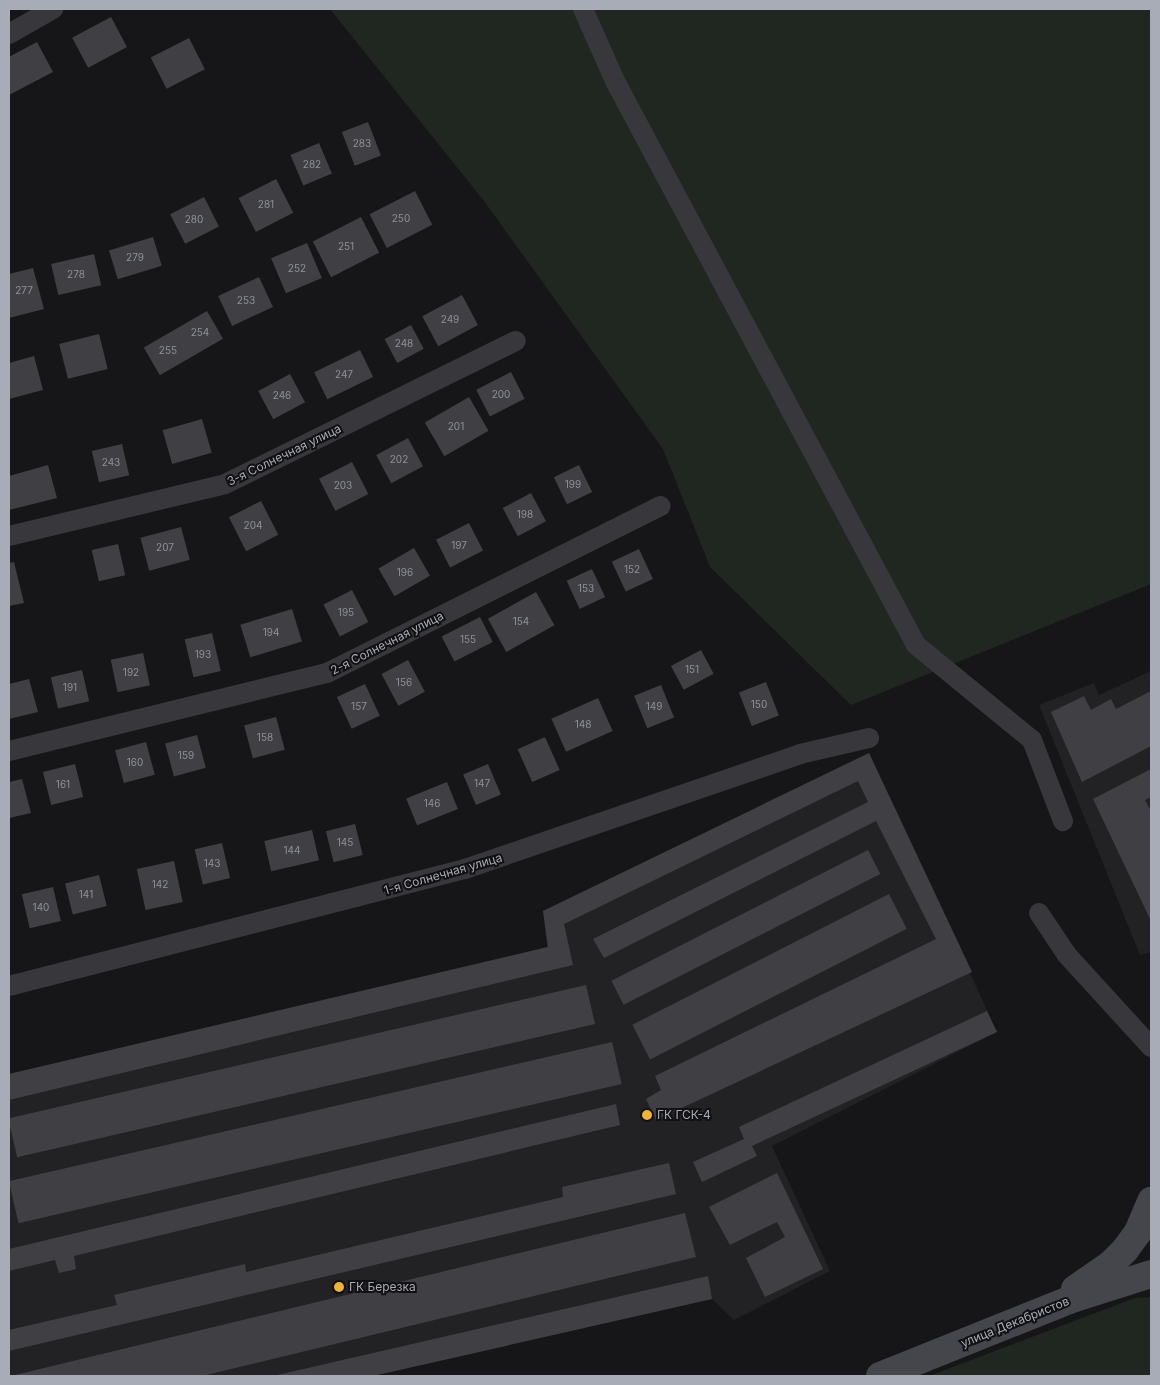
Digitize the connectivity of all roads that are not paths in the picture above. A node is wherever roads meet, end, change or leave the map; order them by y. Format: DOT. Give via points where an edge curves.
graph roads {
  1 [pos="53,9"];
  2 [pos="583,9"];
  3 [pos="9,34"];
  4 [pos="516,342"];
  5 [pos="660,506"];
  6 [pos="9,536"];
  7 [pos="870,738"];
  8 [pos="9,751"];
  9 [pos="1063,821"];
  10 [pos="1040,913"];
  11 [pos="9,986"];
  12 [pos="1151,1047"];
  13 [pos="1151,1201"];
  14 [pos="1151,1274"];
  15 [pos="1031,1315"];
  16 [pos="880,1376"];
  1 -- 3 [label="street"];
  2 -- 9 [label="street" via="615,82 916,645 1032,740"];
  4 -- 6 [label="street, 3-я Солнечная улица" via="225,484"];
  5 -- 8 [label="street, 2-я Солнечная улица" via="327,673"];
  7 -- 11 [label="street, 1-я Солнечная улица" via="800,754 466,869"];
  10 -- 12 [label="street" via="1067,955"];
  13 -- 15 [label="street" via="1138,1232 1112,1264"];
  14 -- 15 [label="street, улица Декабристов"];
  15 -- 16 [label="street, улица Декабристов"];
}
